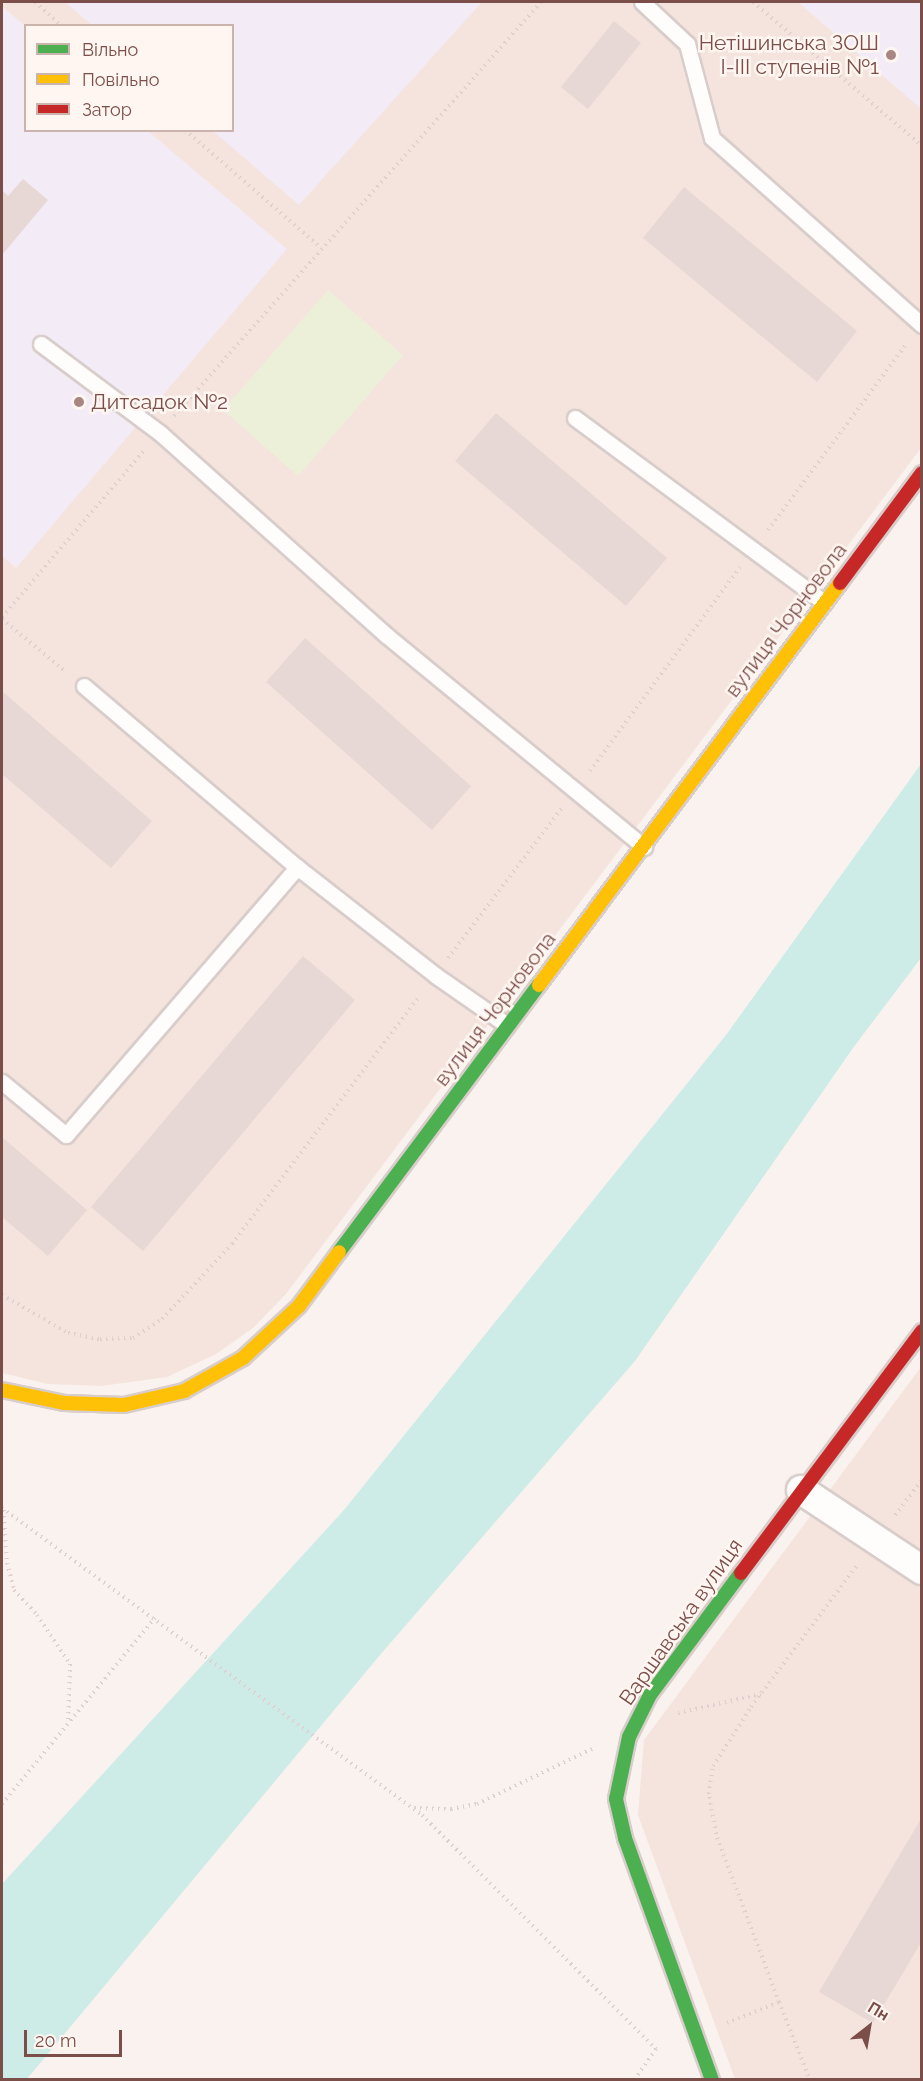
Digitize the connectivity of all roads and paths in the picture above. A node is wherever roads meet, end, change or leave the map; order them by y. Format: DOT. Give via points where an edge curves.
graph roads {
  1 [pos="34,2"];
  2 [pos="541,2"];
  3 [pos="642,2"];
  4 [pos="753,2"];
  5 [pos="60,24"];
  6 [pos="186,132"];
  7 [pos="921,146"];
  8 [pos="321,248"];
  9 [pos="921,325"];
  10 [pos="40,344"];
  11 [pos="575,418"];
  12 [pos="160,433"];
  13 [pos="921,473"];
  14 [pos="752,552"];
  15 [pos="824,603"];
  16 [pos="2,618"];
  17 [pos="84,686"];
  18 [pos="574,792"];
  19 [pos="644,847"];
  20 [pos="297,867"];
  21 [pos="435,975"];
  22 [pos="507,1025"];
  23 [pos="2,1082"];
  24 [pos="2,1295"];
  25 [pos="921,1331"];
  26 [pos="2,1390"];
  27 [pos="921,1480"];
  28 [pos="801,1490"];
  29 [pos="3,1509"];
  30 [pos="876,1540"];
  31 [pos="921,1570"];
  32 [pos="155,1618"];
  33 [pos="761,1694"];
  34 [pos="68,1723"];
  35 [pos="631,1732"];
  36 [pos="2,1804"];
  37 [pos="413,1808"];
  38 [pos="779,2002"];
  39 [pos="695,2037"];
  40 [pos="656,2049"];
  41 [pos="634,2079"];
  42 [pos="712,2079"];
  43 [pos="810,2079"];
  1 -- 5 [label="path"];
  2 -- 8 [label="path"];
  3 -- 9 [label="lane" via="687,44 712,138"];
  4 -- 7 [label="path"];
  6 -- 8 [label="path"];
  8 -- 12 [label="path"];
  9 -- 14 [label="path"];
  10 -- 12 [label="lane"];
  11 -- 14 [label="lane"];
  12 -- 16 [label="path"];
  12 -- 18 [label="lane" via="386,635"];
  13 -- 15 [label="street, вулиця Чорновола"];
  14 -- 15 [label="lane"];
  14 -- 18 [label="path"];
  15 -- 19 [label="street, вулиця Чорновола"];
  16 -- 17 [label="path"];
  17 -- 20 [label="lane"];
  18 -- 19 [label="lane"];
  18 -- 21 [label="path"];
  19 -- 22 [label="street, вулиця Чорновола"];
  20 -- 21 [label="lane"];
  20 -- 23 [label="lane" via="66,1135"];
  21 -- 22 [label="lane"];
  21 -- 24 [label="path" via="232,1244 162,1319 133,1338 100,1339 68,1333"];
  22 -- 26 [label="street, вулиця Чорновола" via="299,1306 243,1358 184,1391 124,1405 64,1403"];
  25 -- 28 [label="street, Варшавська вулиця"];
  27 -- 30 [label="path"];
  28 -- 30 [label="street"];
  28 -- 35 [label="street, Варшавська вулиця" via="650,1695"];
  29 -- 32 [label="path"];
  29 -- 34 [label="path" via="7,1563 14,1590 37,1615 70,1664"];
  30 -- 31 [label="street"];
  30 -- 33 [label="path"];
  32 -- 34 [label="path"];
  32 -- 37 [label="path"];
  33 -- 35 [label="path" via="673,1714"];
  33 -- 38 [label="path" via="713,1766 709,1794 716,1834"];
  34 -- 36 [label="path"];
  35 -- 37 [label="path" via="477,1804 451,1809"];
  35 -- 39 [label="street, Варшавська вулиця" via="620,1767 616,1799 625,1838"];
  37 -- 40 [label="path"];
  38 -- 39 [label="path"];
  38 -- 43 [label="path"];
  39 -- 40 [label="path"];
  39 -- 42 [label="street, Варшавська вулиця"];
  40 -- 41 [label="path"];
}
